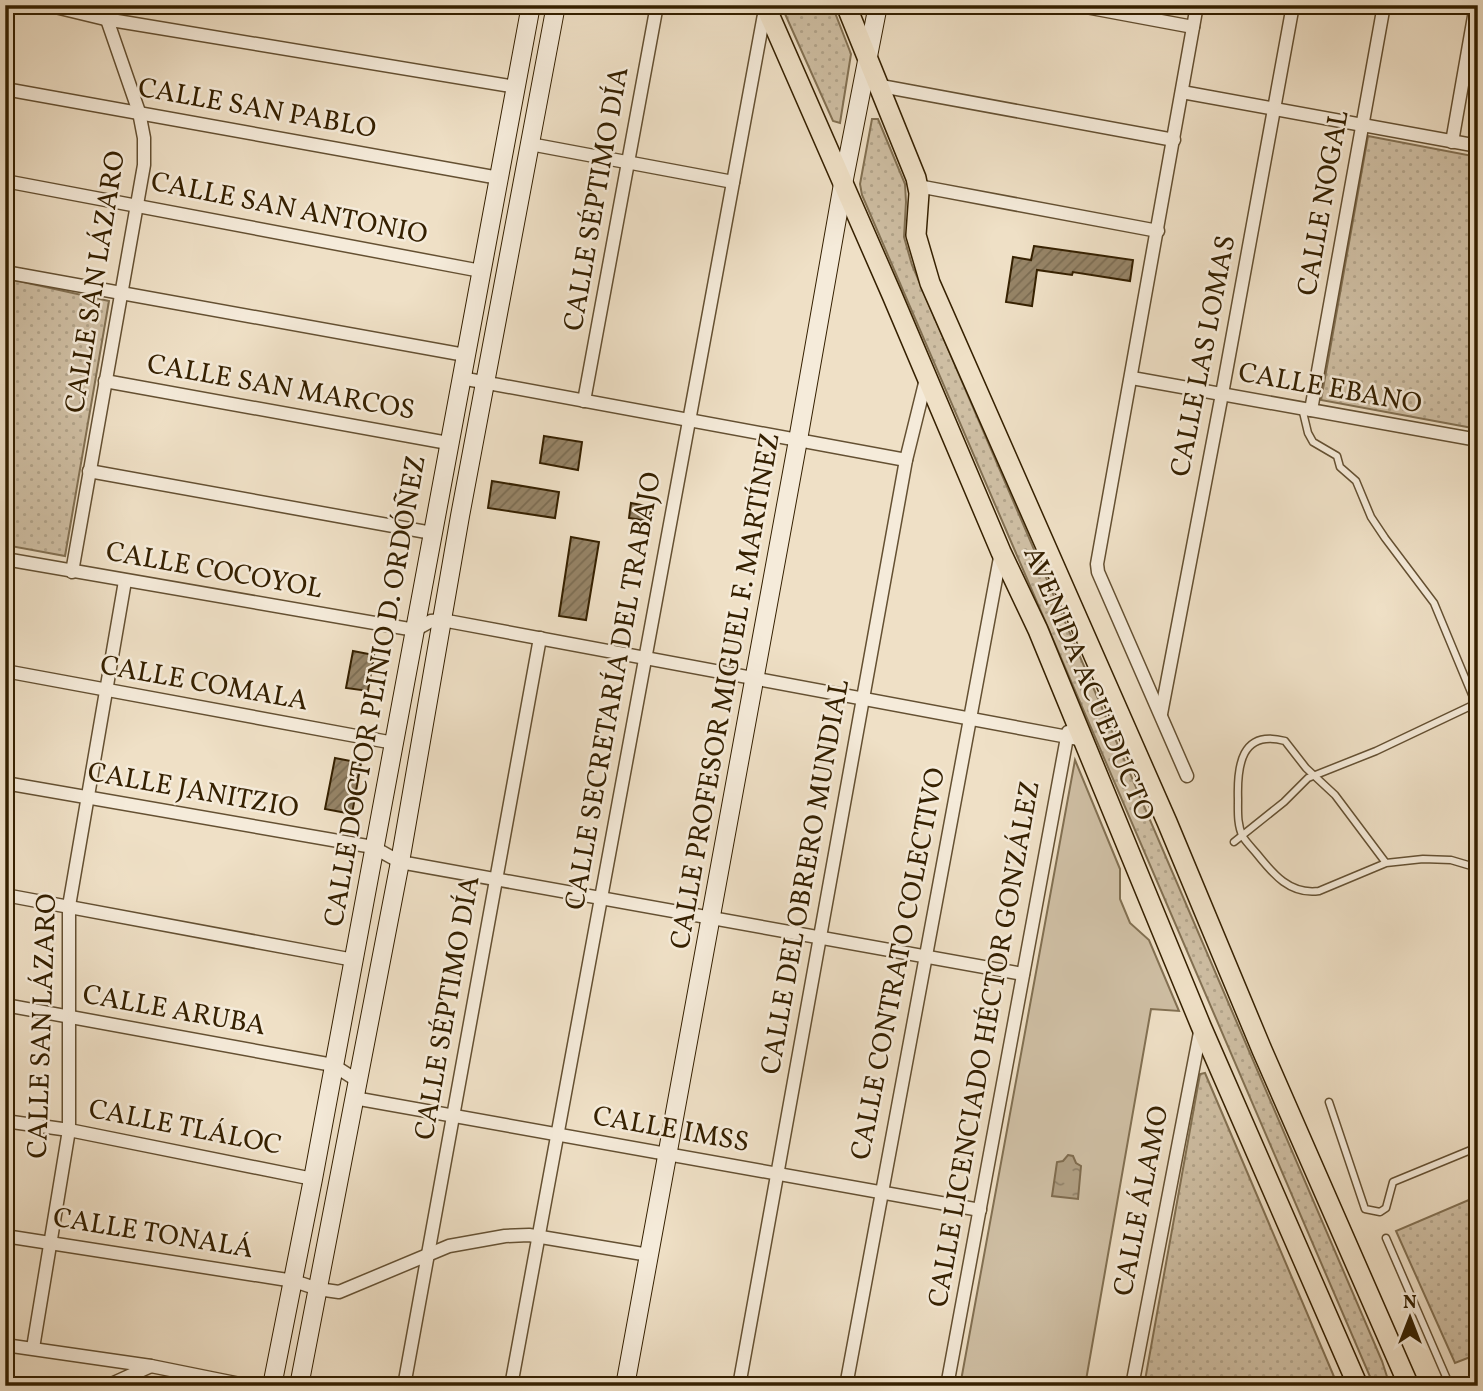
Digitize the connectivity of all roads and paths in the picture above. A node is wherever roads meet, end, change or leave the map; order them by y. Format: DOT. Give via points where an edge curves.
graph roads {
  1 [pos="47,5"];
  2 [pos="102,5"];
  3 [pos="531,5"];
  4 [pos="556,5"];
  5 [pos="657,5"];
  6 [pos="765,5"];
  7 [pos="846,5"];
  8 [pos="878,5"];
  9 [pos="1075,5"];
  10 [pos="1197,5"];
  11 [pos="1293,5"];
  12 [pos="1384,5"];
  13 [pos="1476,5"];
  14 [pos="105,19"];
  15 [pos="1193,27"];
  16 [pos="869,58"];
  17 [pos="881,86"];
  18 [pos="516,87"];
  19 [pos="5,89"];
  20 [pos="1182,92"];
  21 [pos="1275,109"];
  22 [pos="139,113"];
  23 [pos="1362,125"];
  24 [pos="1174,140"];
  25 [pos="1452,142"];
  26 [pos="530,144"];
  27 [pos="1478,146"];
  28 [pos="628,162"];
  29 [pos="499,178"];
  30 [pos="5,181"];
  31 [pos="733,182"];
  32 [pos="843,184"];
  33 [pos="918,186"];
  34 [pos="137,204"];
  35 [pos="1158,231"];
  36 [pos="481,271"];
  37 [pos="5,272"];
  38 [pos="121,293"];
  39 [pos="465,355"];
  40 [pos="461,378"];
  41 [pos="926,378"];
  42 [pos="1132,378"];
  43 [pos="105,381"];
  44 [pos="486,383"];
  45 [pos="1222,394"];
  46 [pos="584,401"];
  47 [pos="1307,409"];
  48 [pos="689,421"];
  49 [pos="798,440"];
  50 [pos="1478,440"];
  51 [pos="449,443"];
  52 [pos="906,460"];
  53 [pos="89,471"];
  54 [pos="436,512"];
  55 [pos="460,516"];
  56 [pos="432,533"];
  57 [pos="1001,552"];
  58 [pos="5,559"];
  59 [pos="72,572"];
  60 [pos="125,582"];
  61 [pos="442,620"];
  62 [pos="415,630"];
  63 [pos="540,638"];
  64 [pos="645,658"];
  65 [pos="5,671"];
  66 [pos="755,678"];
  67 [pos="108,691"];
  68 [pos="863,699"];
  69 [pos="1476,706"];
  70 [pos="1160,715"];
  71 [pos="970,719"];
  72 [pos="1075,738"];
  73 [pos="394,743"];
  74 [pos="1187,776"];
  75 [pos="1314,776"];
  76 [pos="5,783"];
  77 [pos="88,799"];
  78 [pos="1243,836"];
  79 [pos="1234,842"];
  80 [pos="373,847"];
  81 [pos="400,862"];
  82 [pos="1387,863"];
  83 [pos="1478,868"];
  84 [pos="496,879"];
  85 [pos="5,895"];
  86 [pos="601,898"];
  87 [pos="69,906"];
  88 [pos="711,918"];
  89 [pos="820,937"];
  90 [pos="926,956"];
  91 [pos="354,960"];
  92 [pos="1023,974"];
  93 [pos="5,1005"];
  94 [pos="69,1016"];
  95 [pos="1201,1026"];
  96 [pos="333,1065"];
  97 [pos="356,1090"];
  98 [pos="1329,1102"];
  99 [pos="453,1116"];
  100 [pos="5,1121"];
  101 [pos="69,1130"];
  102 [pos="557,1135"];
  103 [pos="1478,1147"];
  104 [pos="667,1154"];
  105 [pos="777,1174"];
  106 [pos="313,1179"];
  107 [pos="882,1193"];
  108 [pos="980,1210"];
  109 [pos="5,1236"];
  110 [pos="539,1236"];
  111 [pos="1386,1238"];
  112 [pos="51,1242"];
  113 [pos="428,1254"];
  114 [pos="649,1255"];
  115 [pos="294,1281"];
  116 [pos="318,1289"];
  117 [pos="5,1345"];
  118 [pos="33,1348"];
  119 [pos="150,1366"];
  120 [pos="948,1382"];
  121 [pos="107,1386"];
  122 [pos="250,1386"];
  123 [pos="272,1386"];
  124 [pos="299,1386"];
  125 [pos="404,1386"];
  126 [pos="511,1386"];
  127 [pos="625,1386"];
  128 [pos="739,1386"];
  129 [pos="846,1386"];
  130 [pos="933,1386"];
  131 [pos="1132,1386"];
  132 [pos="1358,1386"];
  133 [pos="1409,1386"];
  134 [pos="1450,1386"];
  1 -- 14 [label="street"];
  2 -- 14 [label="street, CALLE SAN LÁZARO"];
  3 -- 18 [label="street, CALLE DOCTOR PLINIO D. ORDÓÑEZ"];
  4 -- 26 [label="street, CALLE DOCTOR PLINIO D. ORDÓÑEZ"];
  5 -- 28 [label="street, CALLE SÉPTIMO DÍA"];
  6 -- 31 [label="street, CALLE SECRETARÍA DEL TRABAJO"];
  6 -- 32 [label="main road, AVENIDA ACUEDUCTO"];
  7 -- 16 [label="main road, AVENIDA ACUEDUCTO"];
  8 -- 16 [label="street, CALLE PROFESOR MIGUEL F. MARTÍNEZ"];
  9 -- 15 [label="street"];
  10 -- 15 [label="street"];
  11 -- 21 [label="street, CALLE LAS LOMAS"];
  12 -- 23 [label="street, CALLE NOGAL"];
  13 -- 25 [label="street"];
  14 -- 18 [label="street"];
  14 -- 22 [label="street, CALLE SAN LÁZARO"];
  15 -- 20 [label="street"];
  16 -- 17 [label="main road, AVENIDA ACUEDUCTO"];
  16 -- 32 [label="street, CALLE PROFESOR MIGUEL F. MARTÍNEZ"];
  17 -- 24 [label="street"];
  17 -- 33 [label="main road, AVENIDA ACUEDUCTO"];
  18 -- 29 [label="street, CALLE DOCTOR PLINIO D. ORDÓÑEZ"];
  19 -- 22 [label="street, CALLE SAN PABLO"];
  20 -- 21 [label="street"];
  20 -- 24 [label="street"];
  21 -- 23 [label="street"];
  21 -- 45 [label="street, CALLE LAS LOMAS"];
  22 -- 29 [label="street, CALLE SAN PABLO"];
  22 -- 34 [label="street, CALLE SAN LÁZARO" via="144,165"];
  23 -- 25 [label="street"];
  23 -- 47 [label="street, CALLE NOGAL"];
  24 -- 35 [label="street"];
  25 -- 27 [label="street"];
  26 -- 28 [label="street"];
  26 -- 44 [label="street, CALLE DOCTOR PLINIO D. ORDÓÑEZ"];
  28 -- 31 [label="street"];
  28 -- 46 [label="street, CALLE SÉPTIMO DÍA"];
  29 -- 36 [label="street, CALLE DOCTOR PLINIO D. ORDÓÑEZ"];
  30 -- 34 [label="street, CALLE SAN ANTONIO"];
  31 -- 48 [label="street, CALLE SECRETARÍA DEL TRABAJO"];
  32 -- 41 [label="main road, AVENIDA ACUEDUCTO"];
  32 -- 49 [label="street, CALLE PROFESOR MIGUEL F. MARTÍNEZ"];
  33 -- 35 [label="street"];
  33 -- 133 [label="main road, AVENIDA ACUEDUCTO" via="916,235 930,283"];
  34 -- 36 [label="street, CALLE SAN ANTONIO"];
  34 -- 38 [label="street, CALLE SAN LÁZARO"];
  35 -- 42 [label="street"];
  36 -- 39 [label="street, CALLE DOCTOR PLINIO D. ORDÓÑEZ"];
  37 -- 38 [label="street"];
  38 -- 39 [label="street"];
  38 -- 43 [label="street, CALLE SAN LÁZARO"];
  39 -- 40 [label="street, CALLE DOCTOR PLINIO D. ORDÓÑEZ"];
  40 -- 44 [label="street"];
  40 -- 51 [label="street, CALLE DOCTOR PLINIO D. ORDÓÑEZ"];
  41 -- 52 [label="street, CALLE DEL OBRERO MUNDIAL"];
  41 -- 57 [label="main road, AVENIDA ACUEDUCTO"];
  42 -- 45 [label="street, CALLE EBANO"];
  42 -- 70 [label="street" via="1098,572"];
  43 -- 51 [label="street, CALLE SAN MARCOS"];
  43 -- 53 [label="street, CALLE SAN LÁZARO"];
  44 -- 46 [label="street"];
  44 -- 55 [label="street, CALLE DOCTOR PLINIO D. ORDÓÑEZ"];
  45 -- 47 [label="street, CALLE EBANO"];
  45 -- 70 [label="street, CALLE LAS LOMAS"];
  46 -- 48 [label="street"];
  47 -- 50 [label="street, CALLE EBANO"];
  47 -- 69 [label="lane" via="1313,442 1334,453 1340,467 1356,481 1371,517 1434,603"];
  48 -- 49 [label="street"];
  48 -- 64 [label="street, CALLE SECRETARÍA DEL TRABAJO"];
  49 -- 52 [label="street"];
  49 -- 66 [label="street, CALLE PROFESOR MIGUEL F. MARTÍNEZ"];
  51 -- 54 [label="street, CALLE DOCTOR PLINIO D. ORDÓÑEZ"];
  52 -- 68 [label="street, CALLE DEL OBRERO MUNDIAL"];
  53 -- 56 [label="street"];
  53 -- 59 [label="street, CALLE SAN LÁZARO"];
  54 -- 55 [label="street"];
  54 -- 56 [label="street, CALLE DOCTOR PLINIO D. ORDÓÑEZ"];
  55 -- 61 [label="street, CALLE DOCTOR PLINIO D. ORDÓÑEZ"];
  56 -- 62 [label="street, CALLE DOCTOR PLINIO D. ORDÓÑEZ"];
  57 -- 71 [label="street, CALLE CONTRATO COLECTIVO"];
  57 -- 72 [label="main road, AVENIDA ACUEDUCTO" via="1072,711"];
  58 -- 59 [label="street, CALLE COCOYOL"];
  59 -- 60 [label="street, CALLE COCOYOL"];
  60 -- 62 [label="street, CALLE COCOYOL"];
  60 -- 67 [label="street, CALLE SAN LÁZARO"];
  61 -- 62 [label="street"];
  61 -- 63 [label="street"];
  61 -- 81 [label="street, CALLE DOCTOR PLINIO D. ORDÓÑEZ"];
  62 -- 73 [label="street, CALLE DOCTOR PLINIO D. ORDÓÑEZ"];
  63 -- 64 [label="street"];
  63 -- 84 [label="street, CALLE SÉPTIMO DÍA"];
  64 -- 66 [label="street"];
  64 -- 86 [label="street, CALLE SECRETARÍA DEL TRABAJO"];
  65 -- 67 [label="street, CALLE COMALA"];
  66 -- 68 [label="street"];
  66 -- 88 [label="street, CALLE PROFESOR MIGUEL F. MARTÍNEZ"];
  67 -- 73 [label="street, CALLE COMALA"];
  67 -- 77 [label="street, CALLE SAN LÁZARO"];
  68 -- 71 [label="street"];
  68 -- 89 [label="street, CALLE DEL OBRERO MUNDIAL"];
  69 -- 75 [label="lane"];
  70 -- 74 [label="street"];
  71 -- 72 [label="street"];
  71 -- 90 [label="street, CALLE CONTRATO COLECTIVO"];
  72 -- 92 [label="street, CALLE LICENCIADO HÉCTOR GONZÁLEZ"];
  72 -- 95 [label="main road, AVENIDA ACUEDUCTO"];
  73 -- 80 [label="street, CALLE DOCTOR PLINIO D. ORDÓÑEZ"];
  75 -- 78 [label="lane"];
  75 -- 78 [label="lane" via="1285,741 1263,739 1251,745 1242,756 1238,775 1238,820"];
  75 -- 82 [label="lane" via="1335,795"];
  76 -- 77 [label="street, CALLE JANITZIO"];
  77 -- 80 [label="street, CALLE JANITZIO"];
  77 -- 87 [label="street, CALLE SAN LÁZARO"];
  78 -- 79 [label="lane"];
  78 -- 82 [label="lane" via="1281,881 1299,890 1330,888"];
  80 -- 81 [label="street, CALLE JANITZIO"];
  80 -- 91 [label="street, CALLE DOCTOR PLINIO D. ORDÓÑEZ"];
  81 -- 84 [label="street, CALLE JANITZIO"];
  81 -- 97 [label="street, CALLE DOCTOR PLINIO D. ORDÓÑEZ"];
  82 -- 83 [label="lane" via="1442,860"];
  84 -- 86 [label="street, CALLE JANITZIO"];
  84 -- 99 [label="street, CALLE SÉPTIMO DÍA"];
  85 -- 87 [label="street"];
  86 -- 88 [label="street, CALLE JANITZIO"];
  86 -- 102 [label="street, CALLE SECRETARÍA DEL TRABAJO"];
  87 -- 91 [label="street"];
  87 -- 94 [label="street, CALLE SAN LÁZARO"];
  88 -- 89 [label="street, CALLE JANITZIO"];
  88 -- 104 [label="street, CALLE PROFESOR MIGUEL F. MARTÍNEZ"];
  89 -- 90 [label="street, CALLE JANITZIO"];
  89 -- 105 [label="street, CALLE DEL OBRERO MUNDIAL"];
  90 -- 92 [label="street, CALLE JANITZIO"];
  90 -- 107 [label="street, CALLE CONTRATO COLECTIVO"];
  91 -- 96 [label="street, CALLE DOCTOR PLINIO D. ORDÓÑEZ"];
  92 -- 108 [label="street, CALLE LICENCIADO HÉCTOR GONZÁLEZ"];
  93 -- 94 [label="street, CALLE ARUBA"];
  94 -- 96 [label="street, CALLE ARUBA"];
  94 -- 101 [label="street, CALLE SAN LÁZARO"];
  95 -- 131 [label="street, CALLE ÁLAMO"];
  95 -- 132 [label="main road, AVENIDA ACUEDUCTO"];
  96 -- 97 [label="street"];
  96 -- 106 [label="street, CALLE DOCTOR PLINIO D. ORDÓÑEZ"];
  97 -- 99 [label="street, CALLE IMSS"];
  97 -- 116 [label="street, CALLE DOCTOR PLINIO D. ORDÓÑEZ"];
  98 -- 103 [label="lane" via="1360,1198 1369,1211 1386,1208 1392,1182"];
  99 -- 102 [label="street, CALLE IMSS"];
  99 -- 113 [label="street, CALLE SÉPTIMO DÍA"];
  100 -- 101 [label="street, CALLE TLÁLOC"];
  101 -- 106 [label="street, CALLE TLÁLOC"];
  101 -- 112 [label="street, CALLE SAN LÁZARO"];
  102 -- 104 [label="street, CALLE IMSS"];
  102 -- 110 [label="street, CALLE SECRETARÍA DEL TRABAJO"];
  104 -- 105 [label="street, CALLE IMSS"];
  104 -- 114 [label="street, CALLE PROFESOR MIGUEL F. MARTÍNEZ"];
  105 -- 107 [label="street, CALLE IMSS"];
  105 -- 128 [label="street, CALLE DEL OBRERO MUNDIAL"];
  106 -- 115 [label="street, CALLE DOCTOR PLINIO D. ORDÓÑEZ"];
  107 -- 108 [label="street, CALLE IMSS"];
  107 -- 129 [label="street, CALLE CONTRATO COLECTIVO"];
  108 -- 120 [label="street, CALLE LICENCIADO HÉCTOR GONZÁLEZ"];
  109 -- 112 [label="street, CALLE TONALÁ"];
  110 -- 113 [label="street" via="505,1236"];
  110 -- 114 [label="street"];
  110 -- 126 [label="street, CALLE SECRETARÍA DEL TRABAJO"];
  111 -- 134 [label="lane"];
  112 -- 115 [label="street, CALLE TONALÁ"];
  112 -- 118 [label="street, CALLE SAN LÁZARO"];
  113 -- 116 [label="street" via="339,1292"];
  113 -- 125 [label="street, CALLE SÉPTIMO DÍA"];
  114 -- 127 [label="street, CALLE PROFESOR MIGUEL F. MARTÍNEZ"];
  115 -- 116 [label="street, CALLE TONALÁ"];
  115 -- 123 [label="street, CALLE DOCTOR PLINIO D. ORDÓÑEZ"];
  116 -- 124 [label="street, CALLE DOCTOR PLINIO D. ORDÓÑEZ"];
  117 -- 118 [label="street"];
  118 -- 119 [label="street"];
  119 -- 121 [label="street"];
  119 -- 122 [label="street"];
  120 -- 130 [label="street"];
}
